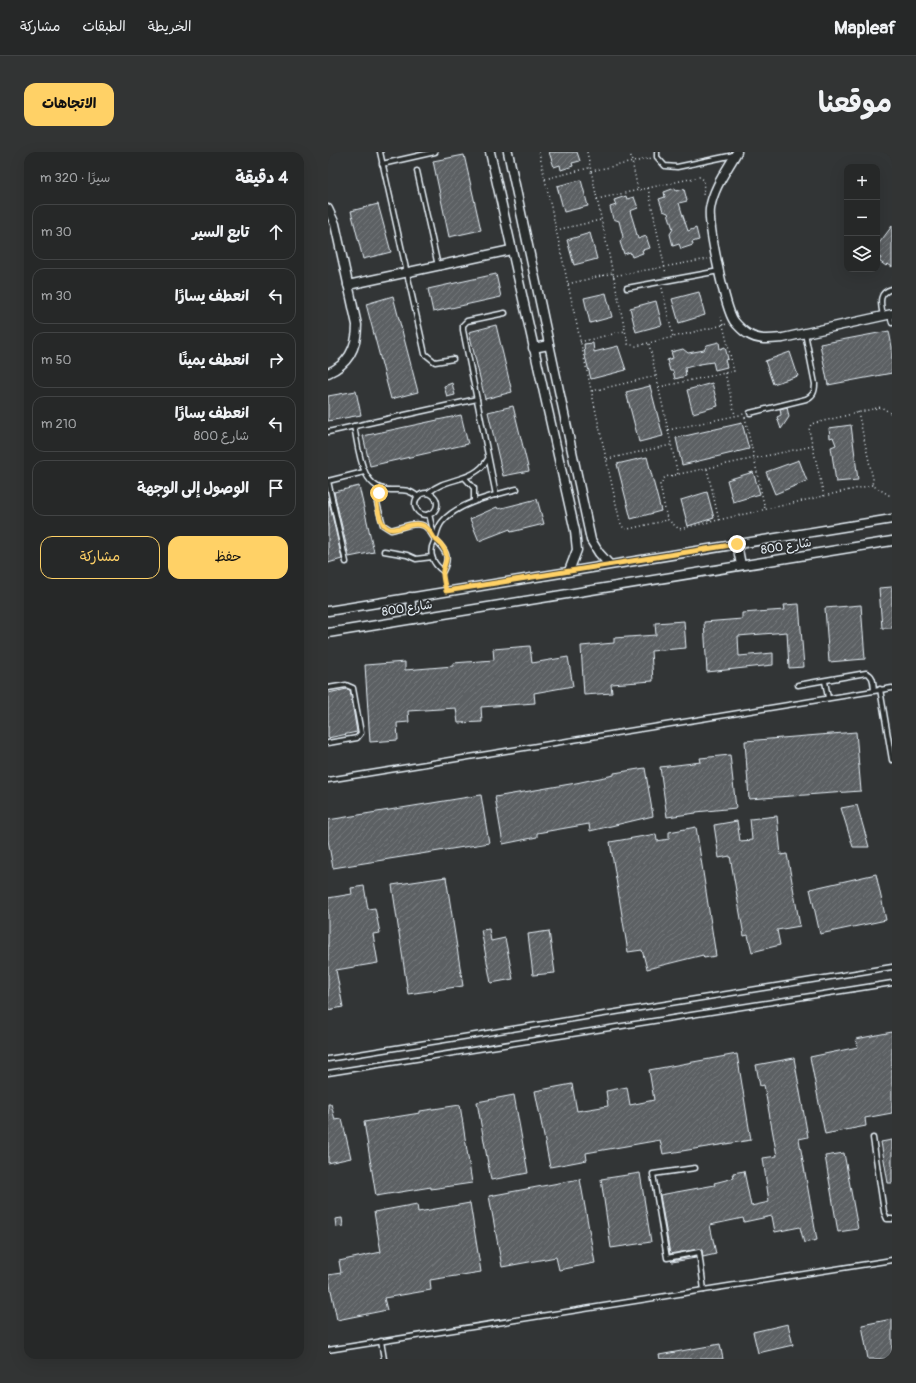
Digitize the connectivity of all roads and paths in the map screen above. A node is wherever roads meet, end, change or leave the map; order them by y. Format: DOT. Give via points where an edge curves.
graph roads {
  1 [pos="380,152"];
  2 [pos="435,152"];
  3 [pos="490,152"];
  4 [pos="508,152"];
  5 [pos="539,152"];
  6 [pos="630,152"];
  7 [pos="429,153"];
  8 [pos="737,153"];
  9 [pos="657,154"];
  10 [pos="633,162"];
  11 [pos="382,164"];
  12 [pos="590,168"];
  13 [pos="417,171"];
  14 [pos="591,171"];
  15 [pos="545,179"];
  16 [pos="648,188"];
  17 [pos="638,190"];
  18 [pos="597,199"];
  19 [pos="702,204"];
  20 [pos="328,209"];
  21 [pos="601,220"];
  22 [pos="556,230"];
  23 [pos="512,250"];
  24 [pos="438,266"];
  25 [pos="664,267"];
  26 [pos="407,272"];
  27 [pos="716,272"];
  28 [pos="613,273"];
  29 [pos="613,276"];
  30 [pos="667,281"];
  31 [pos="661,282"];
  32 [pos="568,284"];
  33 [pos="348,285"];
  34 [pos="627,288"];
  35 [pos="892,289"];
  36 [pos="720,310"];
  37 [pos="504,313"];
  38 [pos="888,315"];
  39 [pos="892,323"];
  40 [pos="625,331"];
  41 [pos="805,333"];
  42 [pos="673,337"];
  43 [pos="580,342"];
  44 [pos="649,343"];
  45 [pos="549,345"];
  46 [pos="534,348"];
  47 [pos="453,359"];
  48 [pos="328,373"];
  49 [pos="725,373"];
  50 [pos="656,376"];
  51 [pos="659,387"];
  52 [pos="591,391"];
  53 [pos="477,399"];
  54 [pos="750,412"];
  55 [pos="858,412"];
  56 [pos="744,414"];
  57 [pos="892,414"];
  58 [pos="735,415"];
  59 [pos="354,426"];
  60 [pos="668,430"];
  61 [pos="328,432"];
  62 [pos="671,445"];
  63 [pos="813,446"];
  64 [pos="754,458"];
  65 [pos="488,459"];
  66 [pos="606,459"];
  67 [pos="707,468"];
  68 [pos="364,472"];
  69 [pos="678,475"];
  70 [pos="465,478"];
  71 [pos="328,481"];
  72 [pos="872,485"];
  73 [pos="382,489"];
  74 [pos="517,489"];
  75 [pos="428,493"];
  76 [pos="496,495"];
  77 [pos="892,495"];
  78 [pos="824,496"];
  79 [pos="418,497"];
  80 [pos="474,501"];
  81 [pos="330,503"];
  82 [pos="765,509"];
  83 [pos="429,514"];
  84 [pos="667,519"];
  85 [pos="892,519"];
  86 [pos="719,520"];
  87 [pos="435,540"];
  88 [pos="892,541"];
  89 [pos="737,544"];
  90 [pos="384,551"];
  91 [pos="432,557"];
  92 [pos="346,562"];
  93 [pos="610,564"];
  94 [pos="741,565"];
  95 [pos="570,571"];
  96 [pos="410,597"];
  97 [pos="328,610"];
  98 [pos="413,619"];
  99 [pos="328,633"];
  100 [pos="825,680"];
  101 [pos="798,685"];
  102 [pos="328,688"];
  103 [pos="892,688"];
  104 [pos="874,690"];
  105 [pos="880,690"];
  106 [pos="828,698"];
  107 [pos="328,743"];
  108 [pos="892,760"];
  109 [pos="328,780"];
  110 [pos="892,967"];
  111 [pos="892,983"];
  112 [pos="328,1059"];
  113 [pos="328,1073"];
  114 [pos="873,1138"];
  115 [pos="696,1168"];
  116 [pos="892,1219"];
  117 [pos="892,1260"];
  118 [pos="704,1290"];
  119 [pos="381,1341"];
  120 [pos="328,1350"];
  121 [pos="384,1359"];
  1 -- 11 [label="lane"];
  2 -- 7 [label="lane"];
  3 -- 23 [label="street"];
  4 -- 45 [label="street"];
  5 -- 15 [label="path"];
  6 -- 10 [label="path"];
  7 -- 11 [label="lane"];
  8 -- 9 [label="lane" via="677,167 665,166"];
  8 -- 27 [label="street" via="719,183 710,209"];
  9 -- 10 [label="path"];
  10 -- 14 [label="path"];
  10 -- 17 [label="path"];
  11 -- 26 [label="lane"];
  12 -- 15 [label="path"];
  13 -- 24 [label="lane"];
  15 -- 22 [label="path"];
  16 -- 17 [label="path"];
  16 -- 19 [label="path" via="702,178 705,184"];
  16 -- 25 [label="path"];
  17 -- 18 [label="path"];
  20 -- 33 [label="street" via="335,224"];
  21 -- 22 [label="path"];
  22 -- 32 [label="path"];
  23 -- 24 [label="street"];
  23 -- 46 [label="street"];
  24 -- 26 [label="street"];
  25 -- 27 [label="path" via="710,259"];
  25 -- 29 [label="path"];
  25 -- 30 [label="path"];
  26 -- 33 [label="street"];
  26 -- 47 [label="lane" via="425,354 435,362"];
  27 -- 30 [label="lane"];
  27 -- 41 [label="street" via="734,321 747,334 765,340"];
  28 -- 32 [label="path"];
  30 -- 31 [label="lane"];
  31 -- 34 [label="lane"];
  31 -- 42 [label="path"];
  32 -- 43 [label="path"];
  33 -- 48 [label="street" via="357,336 348,358 340,367"];
  35 -- 38 [label="lane" via="883,293 880,298"];
  36 -- 49 [label="path" via="734,371"];
  37 -- 53 [label="lane" via="467,321 464,325"];
  38 -- 39 [label="lane"];
  38 -- 41 [label="street"];
  40 -- 43 [label="path"];
  41 -- 54 [label="lane" via="815,391 806,399"];
  43 -- 52 [label="path"];
  44 -- 50 [label="path"];
  45 -- 46 [label="street"];
  45 -- 93 [label="street" via="591,540"];
  46 -- 95 [label="street" via="577,543 576,557"];
  49 -- 51 [label="path"];
  49 -- 58 [label="path"];
  50 -- 51 [label="path"];
  50 -- 52 [label="path"];
  51 -- 60 [label="path"];
  52 -- 66 [label="path"];
  53 -- 59 [label="lane"];
  53 -- 65 [label="lane"];
  54 -- 56 [label="path"];
  55 -- 57 [label="path" via="881,406"];
  55 -- 63 [label="path" via="811,424 809,430"];
  55 -- 72 [label="path" via="873,479"];
  56 -- 58 [label="path"];
  56 -- 64 [label="path"];
  58 -- 60 [label="path"];
  59 -- 61 [label="lane"];
  59 -- 68 [label="lane"];
  60 -- 62 [label="path"];
  62 -- 66 [label="path"];
  62 -- 69 [label="path"];
  63 -- 64 [label="path"];
  63 -- 78 [label="path"];
  64 -- 67 [label="path"];
  64 -- 82 [label="path"];
  65 -- 70 [label="lane" via="479,471"];
  65 -- 76 [label="lane"];
  66 -- 84 [label="path" via="621,526 628,529"];
  67 -- 69 [label="path"];
  67 -- 86 [label="path"];
  68 -- 71 [label="lane"];
  68 -- 73 [label="lane"];
  69 -- 84 [label="path" via="665,477 660,485"];
  70 -- 75 [label="lane" via="444,482"];
  70 -- 80 [label="lane" via="474,488"];
  71 -- 81 [label="lane"];
  72 -- 77 [label="path"];
  72 -- 78 [label="path"];
  73 -- 79 [label="lane" via="406,490"];
  73 -- 87 [label="lane" via="377,504 383,525 391,530 423,525 429,529"];
  74 -- 76 [label="lane"];
  75 -- 79 [label="lane"];
  75 -- 83 [label="lane" via="434,496 437,503 435,510"];
  76 -- 80 [label="lane"];
  78 -- 82 [label="path"];
  79 -- 83 [label="lane" via="416,504 419,511"];
  80 -- 87 [label="lane" via="447,517 438,527"];
  81 -- 92 [label="lane"];
  82 -- 86 [label="path"];
  83 -- 87 [label="lane"];
  84 -- 86 [label="path" via="679,529"];
  85 -- 89 [label="street, شارع 800"];
  87 -- 91 [label="lane" via="432,545"];
  87 -- 91 [label="lane" via="446,553 446,566 443,571 434,563"];
  88 -- 94 [label="street, شارع 800"];
  89 -- 93 [label="street, شارع 800"];
  89 -- 94 [label="street"];
  90 -- 91 [label="lane" via="416,559"];
  93 -- 95 [label="street, شارع 800"];
  94 -- 98 [label="street, شارع 800"];
  95 -- 96 [label="street, شارع 800"];
  96 -- 97 [label="street, شارع 800"];
  96 -- 98 [label="street"];
  98 -- 99 [label="street, شارع 800"];
  100 -- 101 [label="lane"];
  100 -- 104 [label="lane" via="870,674"];
  100 -- 106 [label="lane"];
  102 -- 107 [label="lane" via="346,685 353,688 361,733 357,738"];
  103 -- 105 [label="lane"];
  104 -- 105 [label="lane"];
  104 -- 106 [label="lane"];
  105 -- 108 [label="lane"];
  106 -- 109 [label="lane"];
  110 -- 112 [label="lane"];
  111 -- 113 [label="lane"];
  114 -- 116 [label="lane" via="884,1212 888,1219"];
  115 -- 118 [label="lane" via="653,1174 667,1258 699,1252"];
  117 -- 118 [label="lane"];
  118 -- 119 [label="lane"];
  119 -- 120 [label="lane"];
  119 -- 121 [label="lane"];
}
